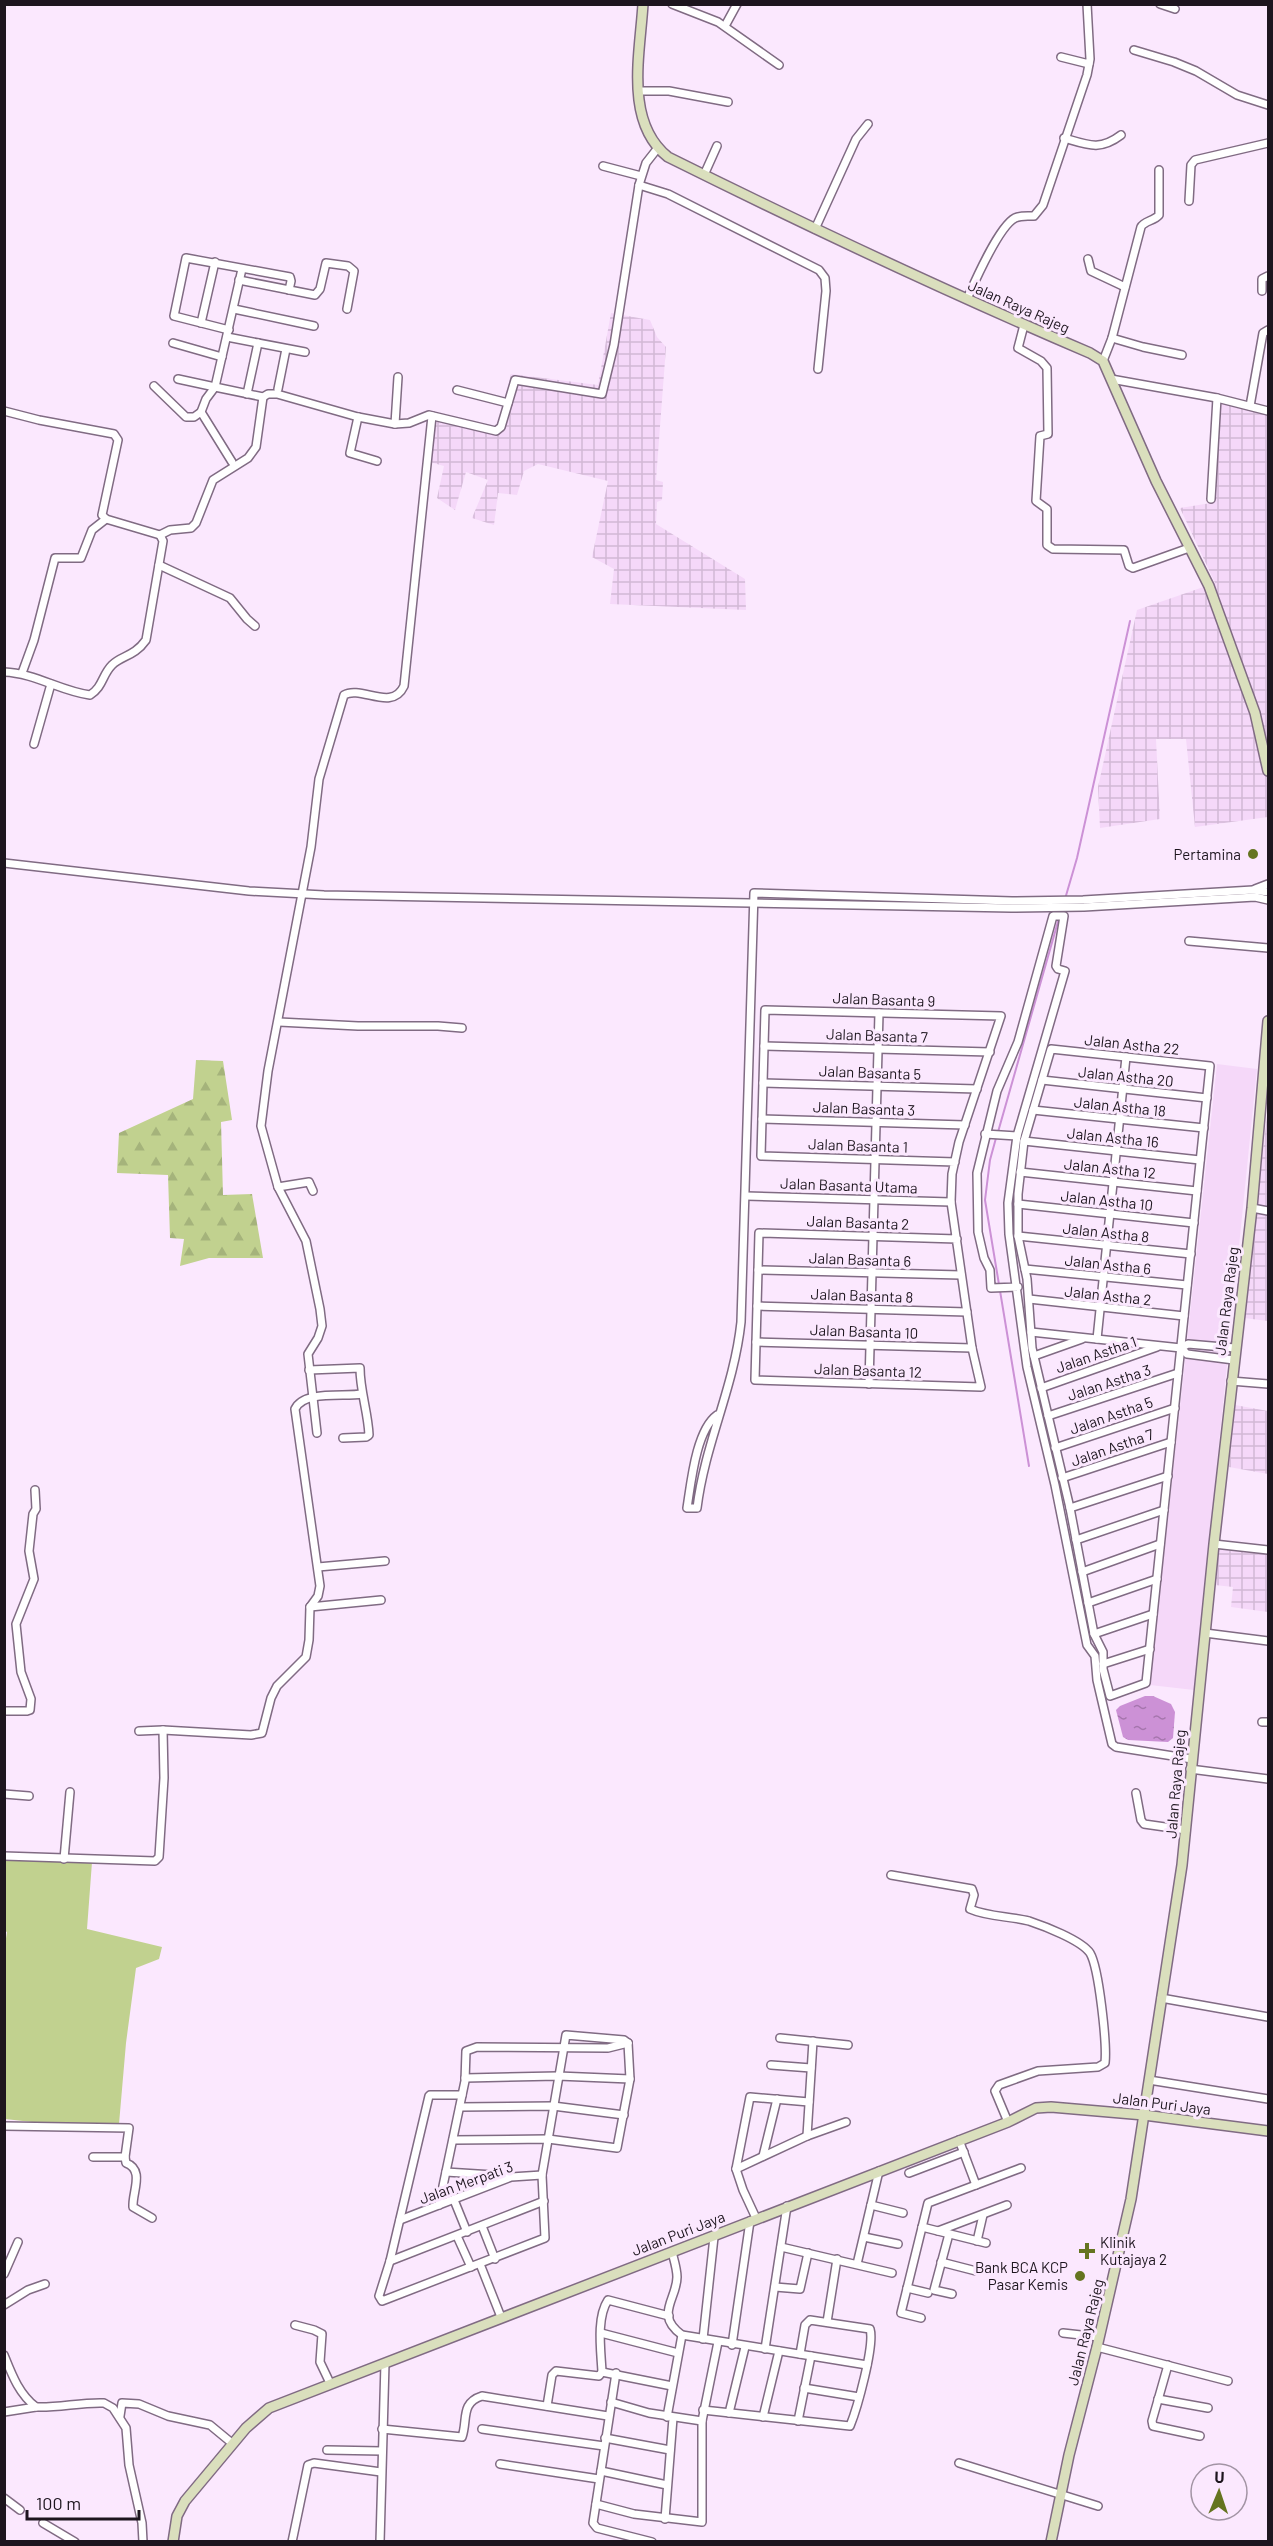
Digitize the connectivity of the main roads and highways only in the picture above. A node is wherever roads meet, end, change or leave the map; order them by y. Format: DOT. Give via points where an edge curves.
graph roads {
  1 [pos="643,4"];
  2 [pos="1269,771"];
  3 [pos="1269,1021"];
  4 [pos="1144,2115"];
  5 [pos="1269,2131"];
  6 [pos="173,2541"];
  7 [pos="1051,2541"];
  1 -- 2 [label="main road, Jalan Raya Rajeg" via="638,91 642,117 657,149 815,229 1103,361 1209,586 1255,713"];
  3 -- 4 [label="main road, Jalan Raya Rajeg" via="1186,1830"];
  4 -- 5 [label="main road, Jalan Puri Jaya"];
  4 -- 6 [label="main road, Jalan Puri Jaya" via="1036,2109 753,2216 714,2237 499,2313 269,2408 210,2468 181,2507"];
  4 -- 7 [label="main road, Jalan Raya Rajeg" via="1129,2207"];
}
